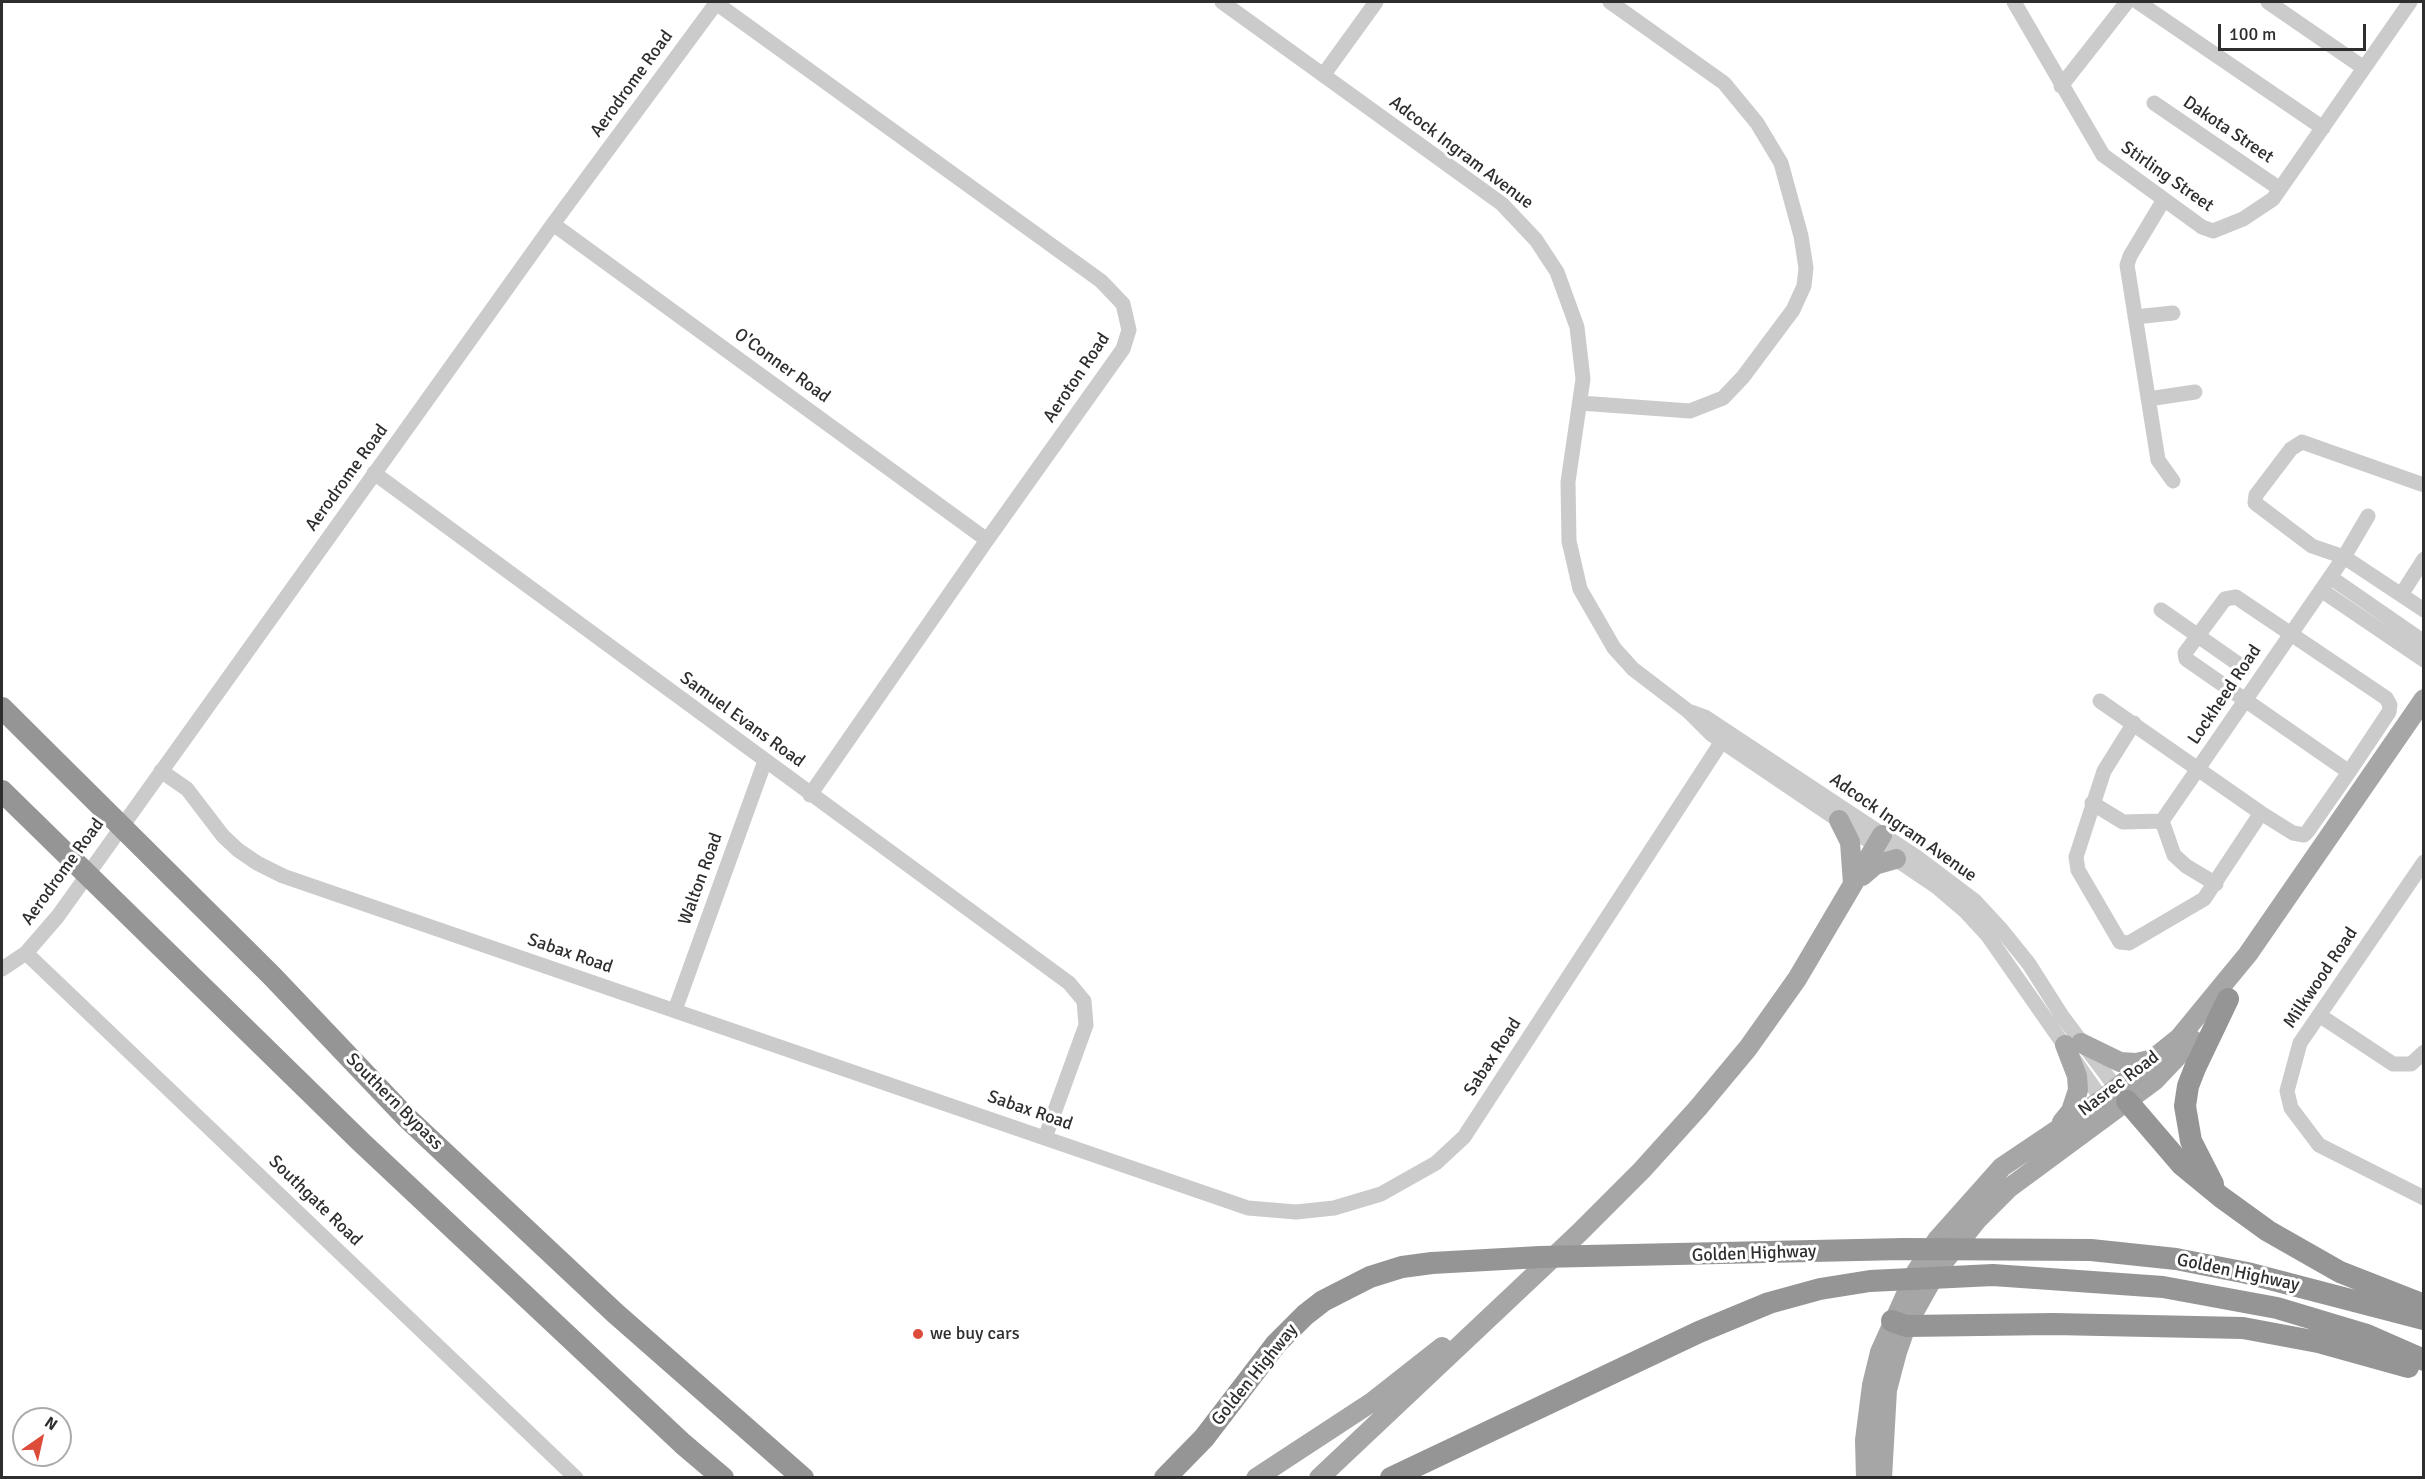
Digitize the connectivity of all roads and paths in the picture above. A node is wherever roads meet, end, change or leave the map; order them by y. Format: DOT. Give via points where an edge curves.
graph roads {
  1 [pos="716,2"];
  2 [pos="1222,2"];
  3 [pos="1376,2"];
  4 [pos="1610,2"];
  5 [pos="2014,2"];
  6 [pos="2127,2"];
  7 [pos="2138,2"];
  8 [pos="2268,2"];
  9 [pos="2396,2"];
  10 [pos="2410,2"];
  11 [pos="2395,24"];
  12 [pos="2364,68"];
  13 [pos="1324,74"];
  14 [pos="2061,86"];
  15 [pos="2154,103"];
  16 [pos="2323,128"];
  17 [pos="2280,189"];
  18 [pos="2163,201"];
  19 [pos="553,224"];
  20 [pos="2173,313"];
  21 [pos="2135,317"];
  22 [pos="2194,392"];
  23 [pos="2148,399"];
  24 [pos="1580,403"];
  25 [pos="374,473"];
  26 [pos="2173,481"];
  27 [pos="2424,485"];
  28 [pos="2368,516"];
  29 [pos="987,540"];
  30 [pos="2344,557"];
  31 [pos="2424,559"];
  32 [pos="2330,577"];
  33 [pos="2321,590"];
  34 [pos="2401,595"];
  35 [pos="2161,610"];
  36 [pos="2424,610"];
  37 [pos="2391,619"];
  38 [pos="2382,632"];
  39 [pos="2291,634"];
  40 [pos="2198,636"];
  41 [pos="2424,642"];
  42 [pos="2424,660"];
  43 [pos="2244,668"];
  44 [pos="2424,699"];
  45 [pos="2100,701"];
  46 [pos="2244,701"];
  47 [pos="2,708"];
  48 [pos="2424,714"];
  49 [pos="2,722"];
  50 [pos="2134,723"];
  51 [pos="1725,737"];
  52 [pos="765,761"];
  53 [pos="56,764"];
  54 [pos="2199,768"];
  55 [pos="161,771"];
  56 [pos="2349,772"];
  57 [pos="2,791"];
  58 [pos="810,795"];
  59 [pos="2092,802"];
  60 [pos="2261,813"];
  61 [pos="1839,820"];
  62 [pos="2162,821"];
  63 [pos="1878,840"];
  64 [pos="1896,859"];
  65 [pos="2424,862"];
  66 [pos="1853,884"];
  67 [pos="2216,884"];
  68 [pos="26,953"];
  69 [pos="2,969"];
  70 [pos="2228,999"];
  71 [pos="675,1010"];
  72 [pos="2319,1015"];
  73 [pos="2073,1044"];
  74 [pos="2424,1052"];
  75 [pos="2154,1059"];
  76 [pos="2114,1101"];
  77 [pos="2050,1135"];
  78 [pos="1045,1138"];
  79 [pos="2221,1197"];
  80 [pos="2424,1198"];
  81 [pos="1526,1281"];
  82 [pos="2424,1305"];
  83 [pos="2424,1318"];
  84 [pos="1899,1324"];
  85 [pos="2424,1360"];
  86 [pos="2424,1372"];
  87 [pos="683,1444"];
  88 [pos="576,1478"];
  89 [pos="714,1478"];
  90 [pos="723,1478"];
  91 [pos="803,1478"];
  92 [pos="1165,1478"];
  93 [pos="1256,1478"];
  94 [pos="1319,1478"];
  95 [pos="1391,1478"];
  96 [pos="1866,1478"];
  97 [pos="1882,1478"];
  1 -- 19 [label="street, Aerodrome Road"];
  1 -- 29 [label="street, Aeroton Road" via="1101,281 1123,304 1129,330 1124,349"];
  2 -- 13 [label="street, Adcock Ingram Avenue"];
  3 -- 13 [label="street"];
  4 -- 24 [label="street" via="1724,83 1756,123 1781,162 1806,268 1804,286 1793,310 1723,398 1690,411"];
  5 -- 14 [label="street, Stirling Street"];
  6 -- 14 [label="street"];
  7 -- 16 [label="street"];
  8 -- 12 [label="street"];
  9 -- 11 [label="street"];
  10 -- 11 [label="street, Stirling Street"];
  11 -- 12 [label="street, Stirling Street"];
  12 -- 16 [label="street, Stirling Street"];
  13 -- 24 [label="street, Adcock Ingram Avenue" via="1502,204 1536,240 1557,272 1578,327 1583,379"];
  14 -- 18 [label="street, Stirling Street" via="2098,150"];
  15 -- 17 [label="street, Dakota Street"];
  16 -- 17 [label="street, Stirling Street"];
  17 -- 18 [label="street, Stirling Street" via="2264,208 2213,231"];
  18 -- 21 [label="street" via="2128,261"];
  19 -- 25 [label="street, Aerodrome Road"];
  19 -- 29 [label="street, O'Conner Road"];
  20 -- 21 [label="street"];
  21 -- 23 [label="street"];
  22 -- 23 [label="street"];
  23 -- 26 [label="street" via="2158,460"];
  24 -- 51 [label="street, Adcock Ingram Avenue" via="1567,500 1569,541 1580,589 1614,648 1652,686 1688,711 1705,717"];
  25 -- 52 [label="street, Samuel Evans Road"];
  25 -- 55 [label="street, Aerodrome Road"];
  27 -- 30 [label="street" via="2308,442 2291,449 2256,495 2256,505 2312,546"];
  28 -- 30 [label="street, Lockheed Road"];
  29 -- 58 [label="street, Aeroton Road"];
  30 -- 32 [label="street, Lockheed Road"];
  30 -- 34 [label="street"];
  31 -- 34 [label="street"];
  32 -- 33 [label="street, Lockheed Road"];
  32 -- 37 [label="street"];
  33 -- 38 [label="street"];
  33 -- 39 [label="street, Lockheed Road"];
  34 -- 36 [label="street"];
  35 -- 40 [label="street"];
  37 -- 38 [label="street"];
  37 -- 41 [label="street"];
  38 -- 42 [label="street"];
  39 -- 40 [label="street" via="2240,598 2232,597 2225,599"];
  39 -- 46 [label="street, Lockheed Road"];
  39 -- 56 [label="street" via="2386,698 2390,705"];
  40 -- 43 [label="street"];
  40 -- 46 [label="street" via="2186,659"];
  44 -- 75 [label="main road, Nasrec Road" via="2248,954 2179,1038"];
  45 -- 50 [label="street"];
  46 -- 54 [label="street, Lockheed Road"];
  46 -- 56 [label="street"];
  47 -- 53 [label="highway, Southern Bypass"];
  48 -- 70 [label="main road, Nasrec Road"];
  49 -- 53 [label="highway"];
  50 -- 54 [label="street"];
  50 -- 59 [label="street" via="2104,771"];
  51 -- 61 [label="street, Adcock Ingram Avenue"];
  51 -- 63 [label="street, Adcock Ingram Avenue"];
  51 -- 78 [label="street, Sabax Road" via="1470,1130 1436,1163 1408,1180 1381,1194 1334,1208 1296,1212 1248,1208"];
  52 -- 58 [label="street, Samuel Evans Road"];
  52 -- 71 [label="street, Walton Road"];
  53 -- 91 [label="highway, Southern Bypass" via="272,976 406,1117 615,1313"];
  54 -- 60 [label="street"];
  54 -- 62 [label="street, Lockheed Road"];
  55 -- 68 [label="street, Aerodrome Road" via="58,916"];
  55 -- 71 [label="street, Sabax Road" via="187,789 238,850 283,876"];
  56 -- 60 [label="street" via="2304,835 2293,833"];
  57 -- 87 [label="highway" via="362,1142"];
  58 -- 78 [label="street, Samuel Evans Road" via="1069,983 1084,1001 1086,1025"];
  59 -- 62 [label="street" via="2128,823"];
  59 -- 67 [label="street" via="2076,863 2120,942 2129,943 2163,924 2204,899"];
  60 -- 67 [label="street"];
  61 -- 63 [label="street, Adcock Ingram Avenue"];
  61 -- 66 [label="main road" via="1850,842"];
  62 -- 67 [label="street" via="2174,855"];
  63 -- 64 [label="street, Adcock Ingram Avenue"];
  63 -- 66 [label="main road"];
  63 -- 73 [label="street, Adcock Ingram Avenue" via="1944,876 1981,908 2029,964"];
  64 -- 66 [label="main road" via="1875,865"];
  64 -- 73 [label="street, Adcock Ingram Avenue" via="1965,911"];
  65 -- 72 [label="street, Milkwood Road"];
  66 -- 81 [label="main road" via="1797,979 1727,1074 1642,1170"];
  68 -- 69 [label="street, Aerodrome Road"];
  68 -- 88 [label="street, Southgate Road"];
  70 -- 76 [label="main road, Nasrec Road" via="2168,1067"];
  70 -- 79 [label="highway" via="2195,1068 2185,1106 2191,1141"];
  71 -- 78 [label="street, Sabax Road"];
  72 -- 74 [label="street" via="2393,1064 2411,1064"];
  72 -- 80 [label="street, Milkwood Road" via="2296,1053 2287,1091 2291,1108 2319,1145"];
  73 -- 75 [label="main road" via="2120,1062"];
  73 -- 76 [label="street, Adcock Ingram Avenue"];
  73 -- 77 [label="main road" via="2078,1090 2071,1111"];
  75 -- 76 [label="main road, Nasrec Road"];
  76 -- 77 [label="main road, Nasrec Road"];
  76 -- 79 [label="highway"];
  76 -- 84 [label="main road, Nasrec Road" via="2009,1188 1977,1220"];
  77 -- 84 [label="main road, Nasrec Road" via="2002,1167 1937,1240 1916,1272"];
  79 -- 82 [label="highway" via="2268,1231 2340,1272"];
  81 -- 93 [label="main road" via="1372,1402"];
  81 -- 94 [label="main road"];
  83 -- 92 [label="highway, Golden Highway" via="2176,1259 2091,1250 1903,1249 1432,1263 1388,1271 1323,1301 1276,1344 1204,1438"];
  84 -- 86 [label="highway" via="2243,1328 2372,1355"];
  84 -- 96 [label="main road, Nasrec Road" via="1872,1385 1865,1440"];
  84 -- 97 [label="main road, Nasrec Road" via="1887,1390"];
  85 -- 95 [label="highway, Golden Highway" via="2367,1335 2277,1308 2163,1287 1993,1275 1870,1281 1769,1303 1699,1332"];
  87 -- 89 [label="highway"];
  87 -- 90 [label="highway"];
}
